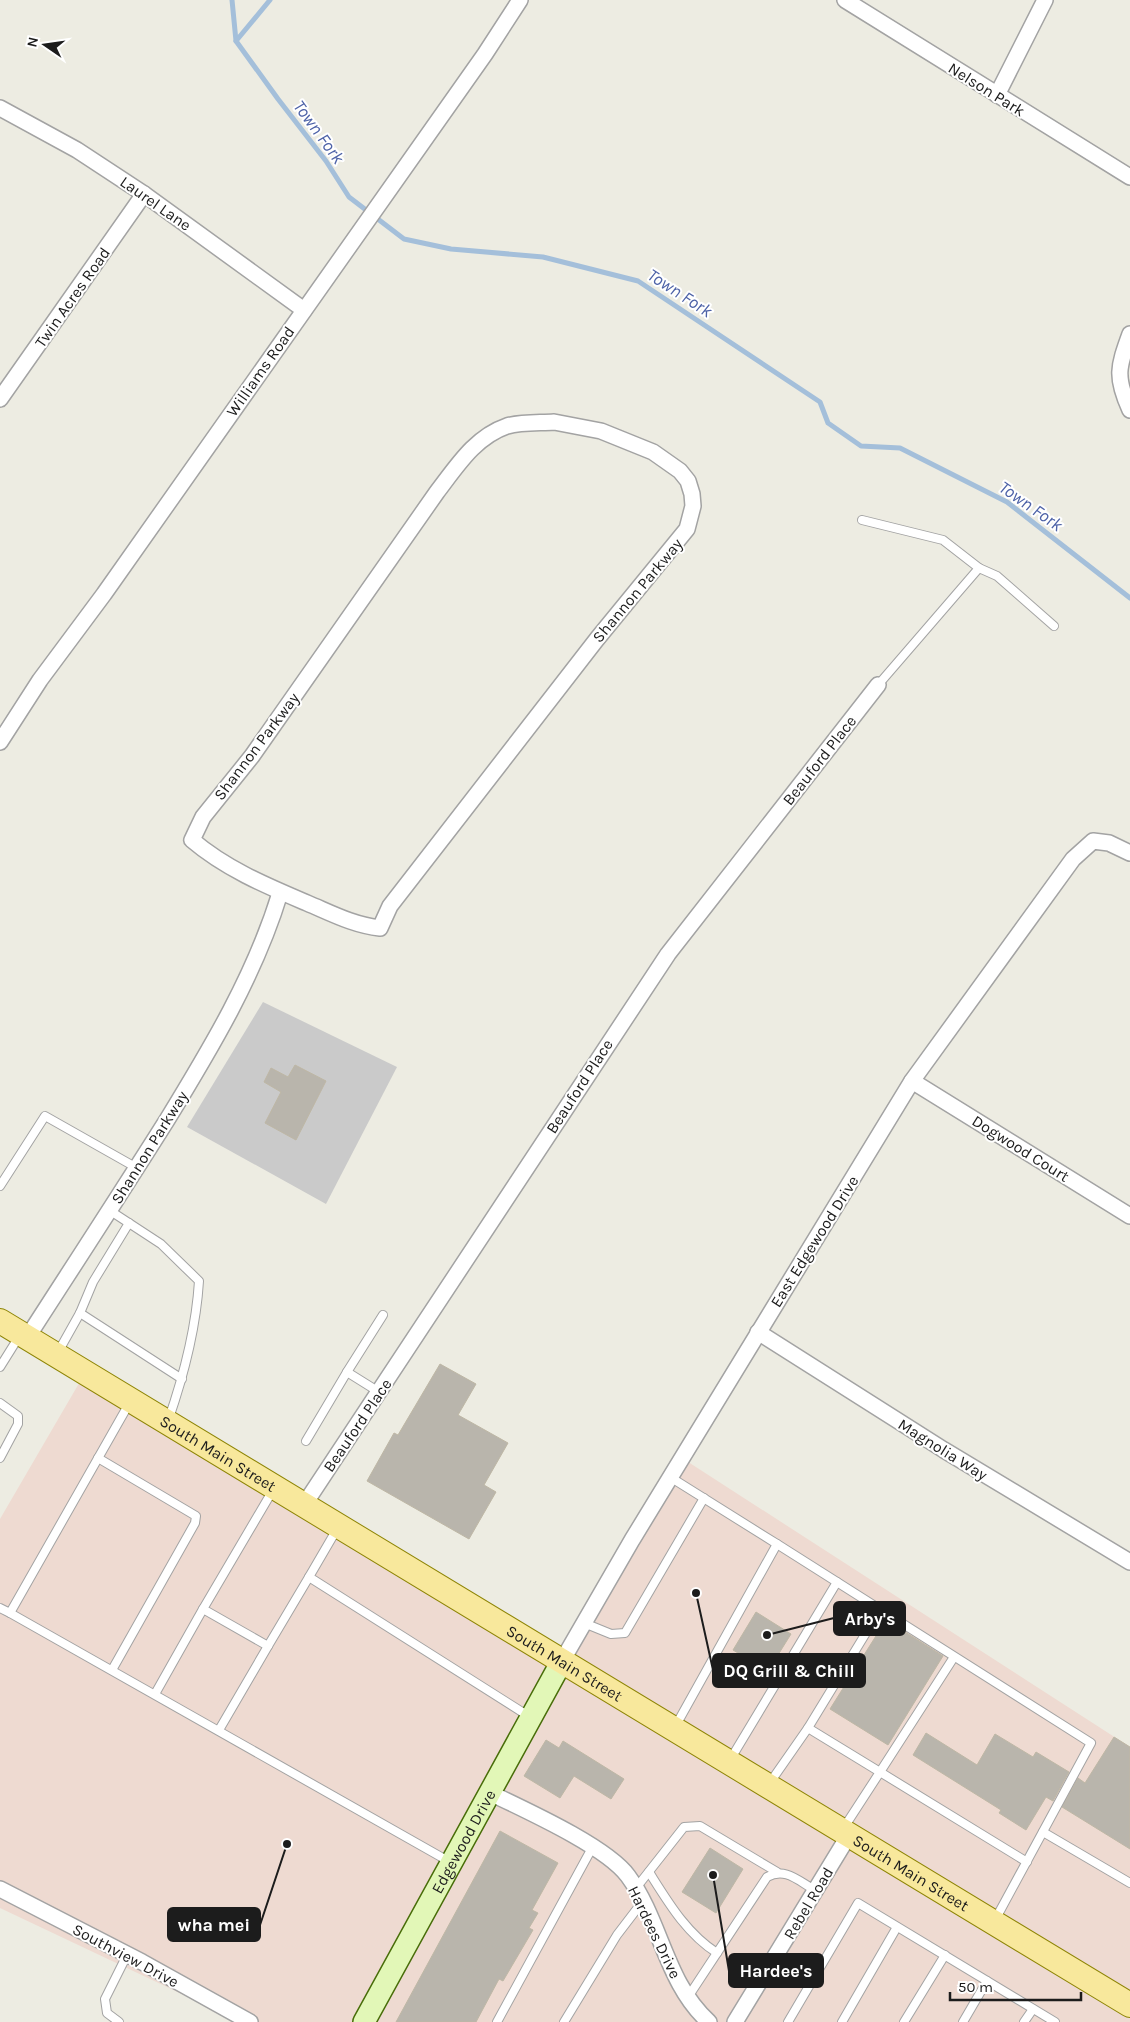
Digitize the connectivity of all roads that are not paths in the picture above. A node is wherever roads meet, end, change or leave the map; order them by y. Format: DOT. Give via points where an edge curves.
graph roads {
  1 [pos="520,0"];
  2 [pos="845,0"];
  3 [pos="1045,0"];
  4 [pos="997,95"];
  5 [pos="0,108"];
  6 [pos="1130,177"];
  7 [pos="144,194"];
  8 [pos="304,310"];
  9 [pos="1130,334"];
  10 [pos="0,399"];
  11 [pos="1130,410"];
  12 [pos="862,520"];
  13 [pos="979,568"];
  14 [pos="1054,626"];
  15 [pos="878,685"];
  16 [pos="0,742"];
  17 [pos="1130,853"];
  18 [pos="280,893"];
  19 [pos="912,1081"];
  20 [pos="137,1168"];
  21 [pos="0,1186"];
  22 [pos="109,1210"];
  23 [pos="1130,1216"];
  24 [pos="129,1223"];
  25 [pos="80,1313"];
  26 [pos="383,1315"];
  27 [pos="0,1321"];
  28 [pos="758,1332"];
  29 [pos="24,1336"];
  30 [pos="56,1356"];
  31 [pos="0,1367"];
  32 [pos="347,1372"];
  33 [pos="182,1379"];
  34 [pos="379,1392"];
  35 [pos="131,1400"];
  36 [pos="0,1403"];
  37 [pos="168,1422"];
  38 [pos="306,1441"];
  39 [pos="0,1458"];
  40 [pos="98,1458"];
  41 [pos="670,1477"];
  42 [pos="274,1489"];
  43 [pos="704,1498"];
  44 [pos="304,1505"];
  45 [pos="339,1527"];
  46 [pos="777,1544"];
  47 [pos="1130,1562"];
  48 [pos="309,1578"];
  49 [pos="837,1582"];
  50 [pos="0,1608"];
  51 [pos="203,1609"];
  52 [pos="880,1610"];
  53 [pos="10,1613"];
  54 [pos="584,1623"];
  55 [pos="268,1646"];
  56 [pos="954,1657"];
  57 [pos="562,1661"];
  58 [pos="112,1670"];
  59 [pos="155,1694"];
  60 [pos="530,1718"];
  61 [pos="808,1728"];
  62 [pos="674,1729"];
  63 [pos="219,1730"];
  64 [pos="729,1762"];
  65 [pos="880,1772"];
  66 [pos="768,1786"];
  67 [pos="488,1792"];
  68 [pos="1043,1832"];
  69 [pos="846,1833"];
  70 [pos="592,1848"];
  71 [pos="450,1862"];
  72 [pos="1027,1862"];
  73 [pos="649,1872"];
  74 [pos="777,1872"];
  75 [pos="1130,1883"];
  76 [pos="0,1889"];
  77 [pos="815,1890"];
  78 [pos="640,1895"];
  79 [pos="994,1923"];
  80 [pos="897,1927"];
  81 [pos="717,1953"];
  82 [pos="127,1955"];
  83 [pos="945,1955"];
  84 [pos="987,1981"];
  85 [pos="688,1997"];
  86 [pos="1130,2005"];
  87 [pos="1033,2009"];
  88 [pos="119,2022"];
  89 [pos="250,2022"];
  90 [pos="364,2022"];
  91 [pos="498,2022"];
  92 [pos="564,2022"];
  93 [pos="710,2022"];
  94 [pos="735,2022"];
  95 [pos="788,2022"];
  96 [pos="842,2022"];
  97 [pos="904,2022"];
  98 [pos="963,2022"];
  99 [pos="1024,2022"];
  100 [pos="1055,2022"];
  1 -- 8 [label="street, Williams Road"];
  2 -- 4 [label="street, Nelson Park"];
  3 -- 4 [label="street"];
  4 -- 6 [label="street, Nelson Park"];
  5 -- 7 [label="street, Laurel Lane" via="77,150"];
  7 -- 8 [label="street, Laurel Lane"];
  7 -- 10 [label="street, Twin Acres Road"];
  8 -- 16 [label="street, Williams Road" via="40,680"];
  9 -- 11 [label="street" via="1119,364 1121,390"];
  12 -- 13 [label="lane" via="943,540"];
  13 -- 14 [label="lane" via="997,576"];
  13 -- 15 [label="lane"];
  15 -- 34 [label="street, Beauford Place" via="668,954"];
  17 -- 19 [label="street, East Edgewood Drive" via="1109,843 1093,841 1067,866"];
  18 -- 18 [label="street, Shannon Parkway" via="212,857 192,840 196,828 252,756 468,452 481,439 508,426 554,422 601,431 653,452 680,471 692,494 693,506 687,529 591,646 396,899 380,928 361,926"];
  18 -- 20 [label="street, Shannon Parkway" via="263,942 230,1015"];
  19 -- 23 [label="street, Dogwood Court"];
  19 -- 28 [label="street, East Edgewood Drive"];
  20 -- 21 [label="lane" via="45,1116"];
  20 -- 22 [label="street, Shannon Parkway"];
  22 -- 24 [label="lane"];
  22 -- 29 [label="street, Shannon Parkway"];
  24 -- 25 [label="lane" via="93,1282"];
  24 -- 33 [label="lane" via="161,1244 199,1281 197,1318"];
  25 -- 30 [label="lane"];
  25 -- 33 [label="lane"];
  26 -- 32 [label="lane"];
  27 -- 29 [label="main road, South Main Street"];
  28 -- 41 [label="street, East Edgewood Drive"];
  28 -- 47 [label="street, Magnolia Way" via="944,1450"];
  29 -- 30 [label="main road, South Main Street"];
  29 -- 31 [label="lane"];
  30 -- 35 [label="main road, South Main Street"];
  32 -- 34 [label="lane"];
  32 -- 38 [label="lane"];
  33 -- 37 [label="lane"];
  34 -- 44 [label="street, Beauford Place"];
  35 -- 37 [label="main road, South Main Street"];
  35 -- 40 [label="lane"];
  36 -- 39 [label="lane" via="18,1416 18,1424"];
  37 -- 42 [label="main road, South Main Street"];
  40 -- 53 [label="lane"];
  40 -- 58 [label="lane" via="196,1516"];
  41 -- 43 [label="lane"];
  41 -- 54 [label="street, East Edgewood Drive"];
  42 -- 44 [label="main road, South Main Street"];
  42 -- 51 [label="lane"];
  43 -- 46 [label="lane"];
  43 -- 54 [label="lane" via="625,1632 611,1634"];
  44 -- 45 [label="main road, South Main Street"];
  45 -- 48 [label="lane"];
  45 -- 57 [label="main road, South Main Street"];
  46 -- 49 [label="lane"];
  46 -- 62 [label="lane"];
  48 -- 55 [label="lane"];
  48 -- 60 [label="lane"];
  49 -- 52 [label="lane"];
  49 -- 64 [label="lane"];
  50 -- 53 [label="lane"];
  51 -- 55 [label="lane"];
  51 -- 59 [label="lane"];
  52 -- 56 [label="lane"];
  52 -- 61 [label="lane"];
  53 -- 58 [label="lane"];
  54 -- 57 [label="street, East Edgewood Drive"];
  55 -- 63 [label="lane"];
  56 -- 65 [label="lane"];
  56 -- 68 [label="lane" via="1091,1743"];
  57 -- 60 [label="street, Edgewood Drive"];
  57 -- 62 [label="main road, South Main Street"];
  58 -- 59 [label="lane"];
  59 -- 63 [label="lane"];
  60 -- 67 [label="street, Edgewood Drive"];
  61 -- 65 [label="lane"];
  61 -- 66 [label="lane"];
  62 -- 64 [label="main road, South Main Street"];
  63 -- 71 [label="lane"];
  64 -- 66 [label="main road, South Main Street"];
  65 -- 69 [label="lane"];
  65 -- 72 [label="lane"];
  66 -- 69 [label="main road, South Main Street"];
  67 -- 70 [label="street, Hardees Drive"];
  67 -- 71 [label="street, Edgewood Drive"];
  68 -- 72 [label="lane"];
  68 -- 75 [label="lane"];
  69 -- 77 [label="street, Rebel Road"];
  69 -- 79 [label="main road, South Main Street"];
  70 -- 78 [label="street, Hardees Drive" via="627,1874"];
  70 -- 91 [label="lane"];
  71 -- 90 [label="street, Edgewood Drive"];
  72 -- 79 [label="lane"];
  73 -- 74 [label="lane" via="684,1827 693,1825 700,1826"];
  73 -- 78 [label="lane"];
  73 -- 81 [label="lane" via="676,1914 703,1944"];
  74 -- 77 [label="lane" via="784,1872"];
  74 -- 81 [label="lane" via="767,1877"];
  76 -- 82 [label="street, Southview Drive"];
  77 -- 94 [label="street, Rebel Road"];
  78 -- 85 [label="street, Hardees Drive"];
  78 -- 92 [label="lane"];
  79 -- 86 [label="main road, South Main Street"];
  80 -- 83 [label="lane"];
  80 -- 95 [label="lane" via="858,1903"];
  80 -- 96 [label="lane"];
  81 -- 85 [label="lane"];
  82 -- 88 [label="lane" via="106,1999 108,2013"];
  82 -- 89 [label="street, Southview Drive"];
  83 -- 84 [label="lane"];
  83 -- 97 [label="lane"];
  84 -- 87 [label="lane"];
  84 -- 98 [label="lane"];
  85 -- 93 [label="street, Hardees Drive"];
  87 -- 99 [label="lane"];
  87 -- 100 [label="lane"];
}
